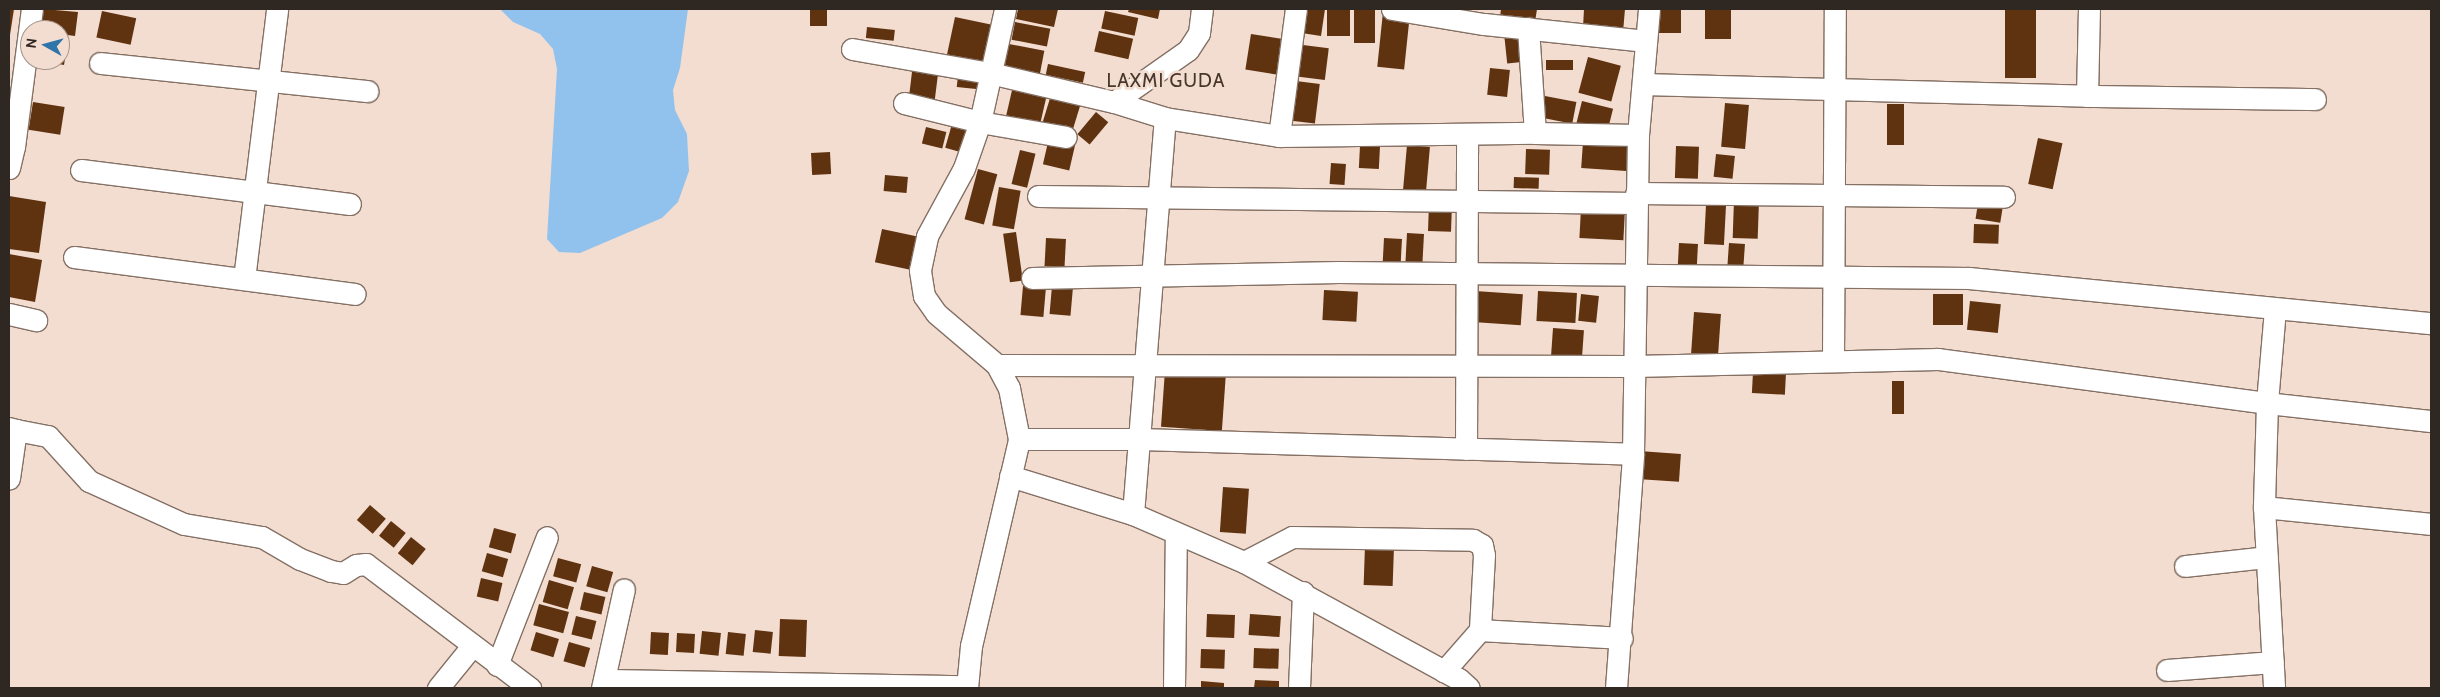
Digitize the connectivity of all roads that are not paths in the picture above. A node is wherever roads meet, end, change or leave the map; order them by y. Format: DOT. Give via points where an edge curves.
graph roads {
  1 [pos="32,9"];
  2 [pos="277,9"];
  3 [pos="1005,9"];
  4 [pos="1202,9"];
  5 [pos="1296,9"];
  6 [pos="1392,9"];
  7 [pos="1649,9"];
  8 [pos="1835,9"];
  9 [pos="2089,9"];
  10 [pos="1485,16"];
  11 [pos="1528,28"];
  12 [pos="1646,41"];
  13 [pos="852,49"];
  14 [pos="100,63"];
  15 [pos="990,73"];
  16 [pos="268,80"];
  17 [pos="1643,84"];
  18 [pos="1834,88"];
  19 [pos="368,91"];
  20 [pos="2087,96"];
  21 [pos="2315,99"];
  22 [pos="1114,102"];
  23 [pos="904,103"];
  24 [pos="1165,118"];
  25 [pos="980,122"];
  26 [pos="1535,132"];
  27 [pos="1467,134"];
  28 [pos="1638,135"];
  29 [pos="1278,136"];
  30 [pos="1066,137"];
  31 [pos="9,168"];
  32 [pos="80,170"];
  33 [pos="254,192"];
  34 [pos="1834,195"];
  35 [pos="1038,196"];
  36 [pos="2004,197"];
  37 [pos="1636,198"];
  38 [pos="1157,199"];
  39 [pos="1468,201"];
  40 [pos="350,204"];
  41 [pos="74,256"];
  42 [pos="1467,273"];
  43 [pos="1151,275"];
  44 [pos="1634,275"];
  45 [pos="1833,276"];
  46 [pos="1032,278"];
  47 [pos="244,279"];
  48 [pos="355,294"];
  49 [pos="2275,309"];
  50 [pos="9,314"];
  51 [pos="36,320"];
  52 [pos="2431,323"];
  53 [pos="1833,360"];
  54 [pos="1144,363"];
  55 [pos="996,365"];
  56 [pos="1466,366"];
  57 [pos="1634,366"];
  58 [pos="2267,403"];
  59 [pos="2431,421"];
  60 [pos="12,429"];
  61 [pos="1019,439"];
  62 [pos="1139,439"];
  63 [pos="1466,449"];
  64 [pos="1633,454"];
  65 [pos="1010,476"];
  66 [pos="9,478"];
  67 [pos="2264,506"];
  68 [pos="1133,514"];
  69 [pos="2431,524"];
  70 [pos="1176,533"];
  71 [pos="547,537"];
  72 [pos="2267,557"];
  73 [pos="1244,562"];
  74 [pos="2185,566"];
  75 [pos="624,589"];
  76 [pos="1303,592"];
  77 [pos="1480,630"];
  78 [pos="1622,638"];
  79 [pos="472,646"];
  80 [pos="2273,662"];
  81 [pos="497,665"];
  82 [pos="2167,670"];
  83 [pos="1444,671"];
  84 [pos="604,684"];
  85 [pos="967,687"];
  86 [pos="438,688"];
  87 [pos="530,688"];
  88 [pos="1174,688"];
  89 [pos="1299,688"];
  90 [pos="1469,688"];
  91 [pos="1616,688"];
  92 [pos="2274,688"];
  1 -- 31 [label="street"];
  2 -- 16 [label="street"];
  3 -- 15 [label="street"];
  4 -- 22 [label="street" via="1199,33 1188,50"];
  5 -- 29 [label="street"];
  6 -- 10 [label="street"];
  7 -- 12 [label="street"];
  8 -- 18 [label="street"];
  9 -- 20 [label="street"];
  10 -- 11 [label="street"];
  11 -- 12 [label="street"];
  11 -- 26 [label="street"];
  12 -- 17 [label="street"];
  13 -- 15 [label="street"];
  14 -- 16 [label="street"];
  15 -- 22 [label="street"];
  15 -- 25 [label="street"];
  16 -- 19 [label="street"];
  16 -- 33 [label="street"];
  17 -- 18 [label="street"];
  17 -- 28 [label="street"];
  18 -- 20 [label="street"];
  18 -- 34 [label="street"];
  20 -- 21 [label="street"];
  22 -- 24 [label="street"];
  23 -- 25 [label="street"];
  24 -- 29 [label="street"];
  24 -- 38 [label="street"];
  25 -- 30 [label="street"];
  25 -- 55 [label="street" via="964,168 928,236 920,270 924,296 936,313"];
  26 -- 27 [label="street"];
  26 -- 28 [label="street"];
  27 -- 29 [label="street"];
  27 -- 39 [label="street"];
  28 -- 37 [label="street"];
  32 -- 33 [label="street"];
  33 -- 40 [label="street"];
  33 -- 47 [label="street"];
  34 -- 36 [label="street"];
  34 -- 37 [label="street"];
  34 -- 45 [label="street"];
  35 -- 38 [label="street"];
  37 -- 39 [label="street"];
  37 -- 44 [label="street"];
  38 -- 39 [label="street"];
  38 -- 43 [label="street"];
  39 -- 42 [label="street"];
  41 -- 47 [label="street"];
  42 -- 43 [label="street"];
  42 -- 44 [label="street"];
  42 -- 56 [label="street"];
  43 -- 46 [label="street"];
  43 -- 54 [label="street"];
  44 -- 45 [label="street"];
  44 -- 57 [label="street"];
  45 -- 49 [label="street" via="1969,278"];
  45 -- 53 [label="street"];
  47 -- 48 [label="street"];
  49 -- 52 [label="street"];
  49 -- 58 [label="street"];
  50 -- 51 [label="street"];
  53 -- 57 [label="street"];
  53 -- 58 [label="street" via="1938,359"];
  54 -- 55 [label="street"];
  54 -- 56 [label="street"];
  54 -- 62 [label="street"];
  55 -- 61 [label="street" via="1009,388"];
  56 -- 57 [label="street"];
  56 -- 63 [label="street"];
  57 -- 64 [label="street"];
  58 -- 59 [label="street"];
  58 -- 67 [label="street"];
  60 -- 66 [label="street"];
  60 -- 79 [label="street" via="48,436 89,481 184,524 262,537 331,571 343,573 356,565 366,564"];
  61 -- 62 [label="street"];
  61 -- 65 [label="street"];
  62 -- 63 [label="street"];
  62 -- 68 [label="street"];
  63 -- 64 [label="street"];
  64 -- 78 [label="street"];
  65 -- 68 [label="street"];
  65 -- 85 [label="street" via="971,646"];
  67 -- 69 [label="street"];
  67 -- 72 [label="street"];
  68 -- 70 [label="street"];
  70 -- 73 [label="street"];
  70 -- 88 [label="street"];
  71 -- 81 [label="street"];
  72 -- 74 [label="street"];
  72 -- 80 [label="street"];
  73 -- 76 [label="street"];
  73 -- 77 [label="street" via="1292,537 1473,540 1482,545 1484,555"];
  75 -- 84 [label="street"];
  76 -- 83 [label="street"];
  76 -- 89 [label="street"];
  77 -- 78 [label="street"];
  77 -- 83 [label="street"];
  78 -- 91 [label="street"];
  79 -- 81 [label="street"];
  79 -- 86 [label="street"];
  80 -- 82 [label="street"];
  80 -- 92 [label="street"];
  81 -- 87 [label="street"];
  83 -- 90 [label="street"];
  84 -- 85 [label="street"];
}
